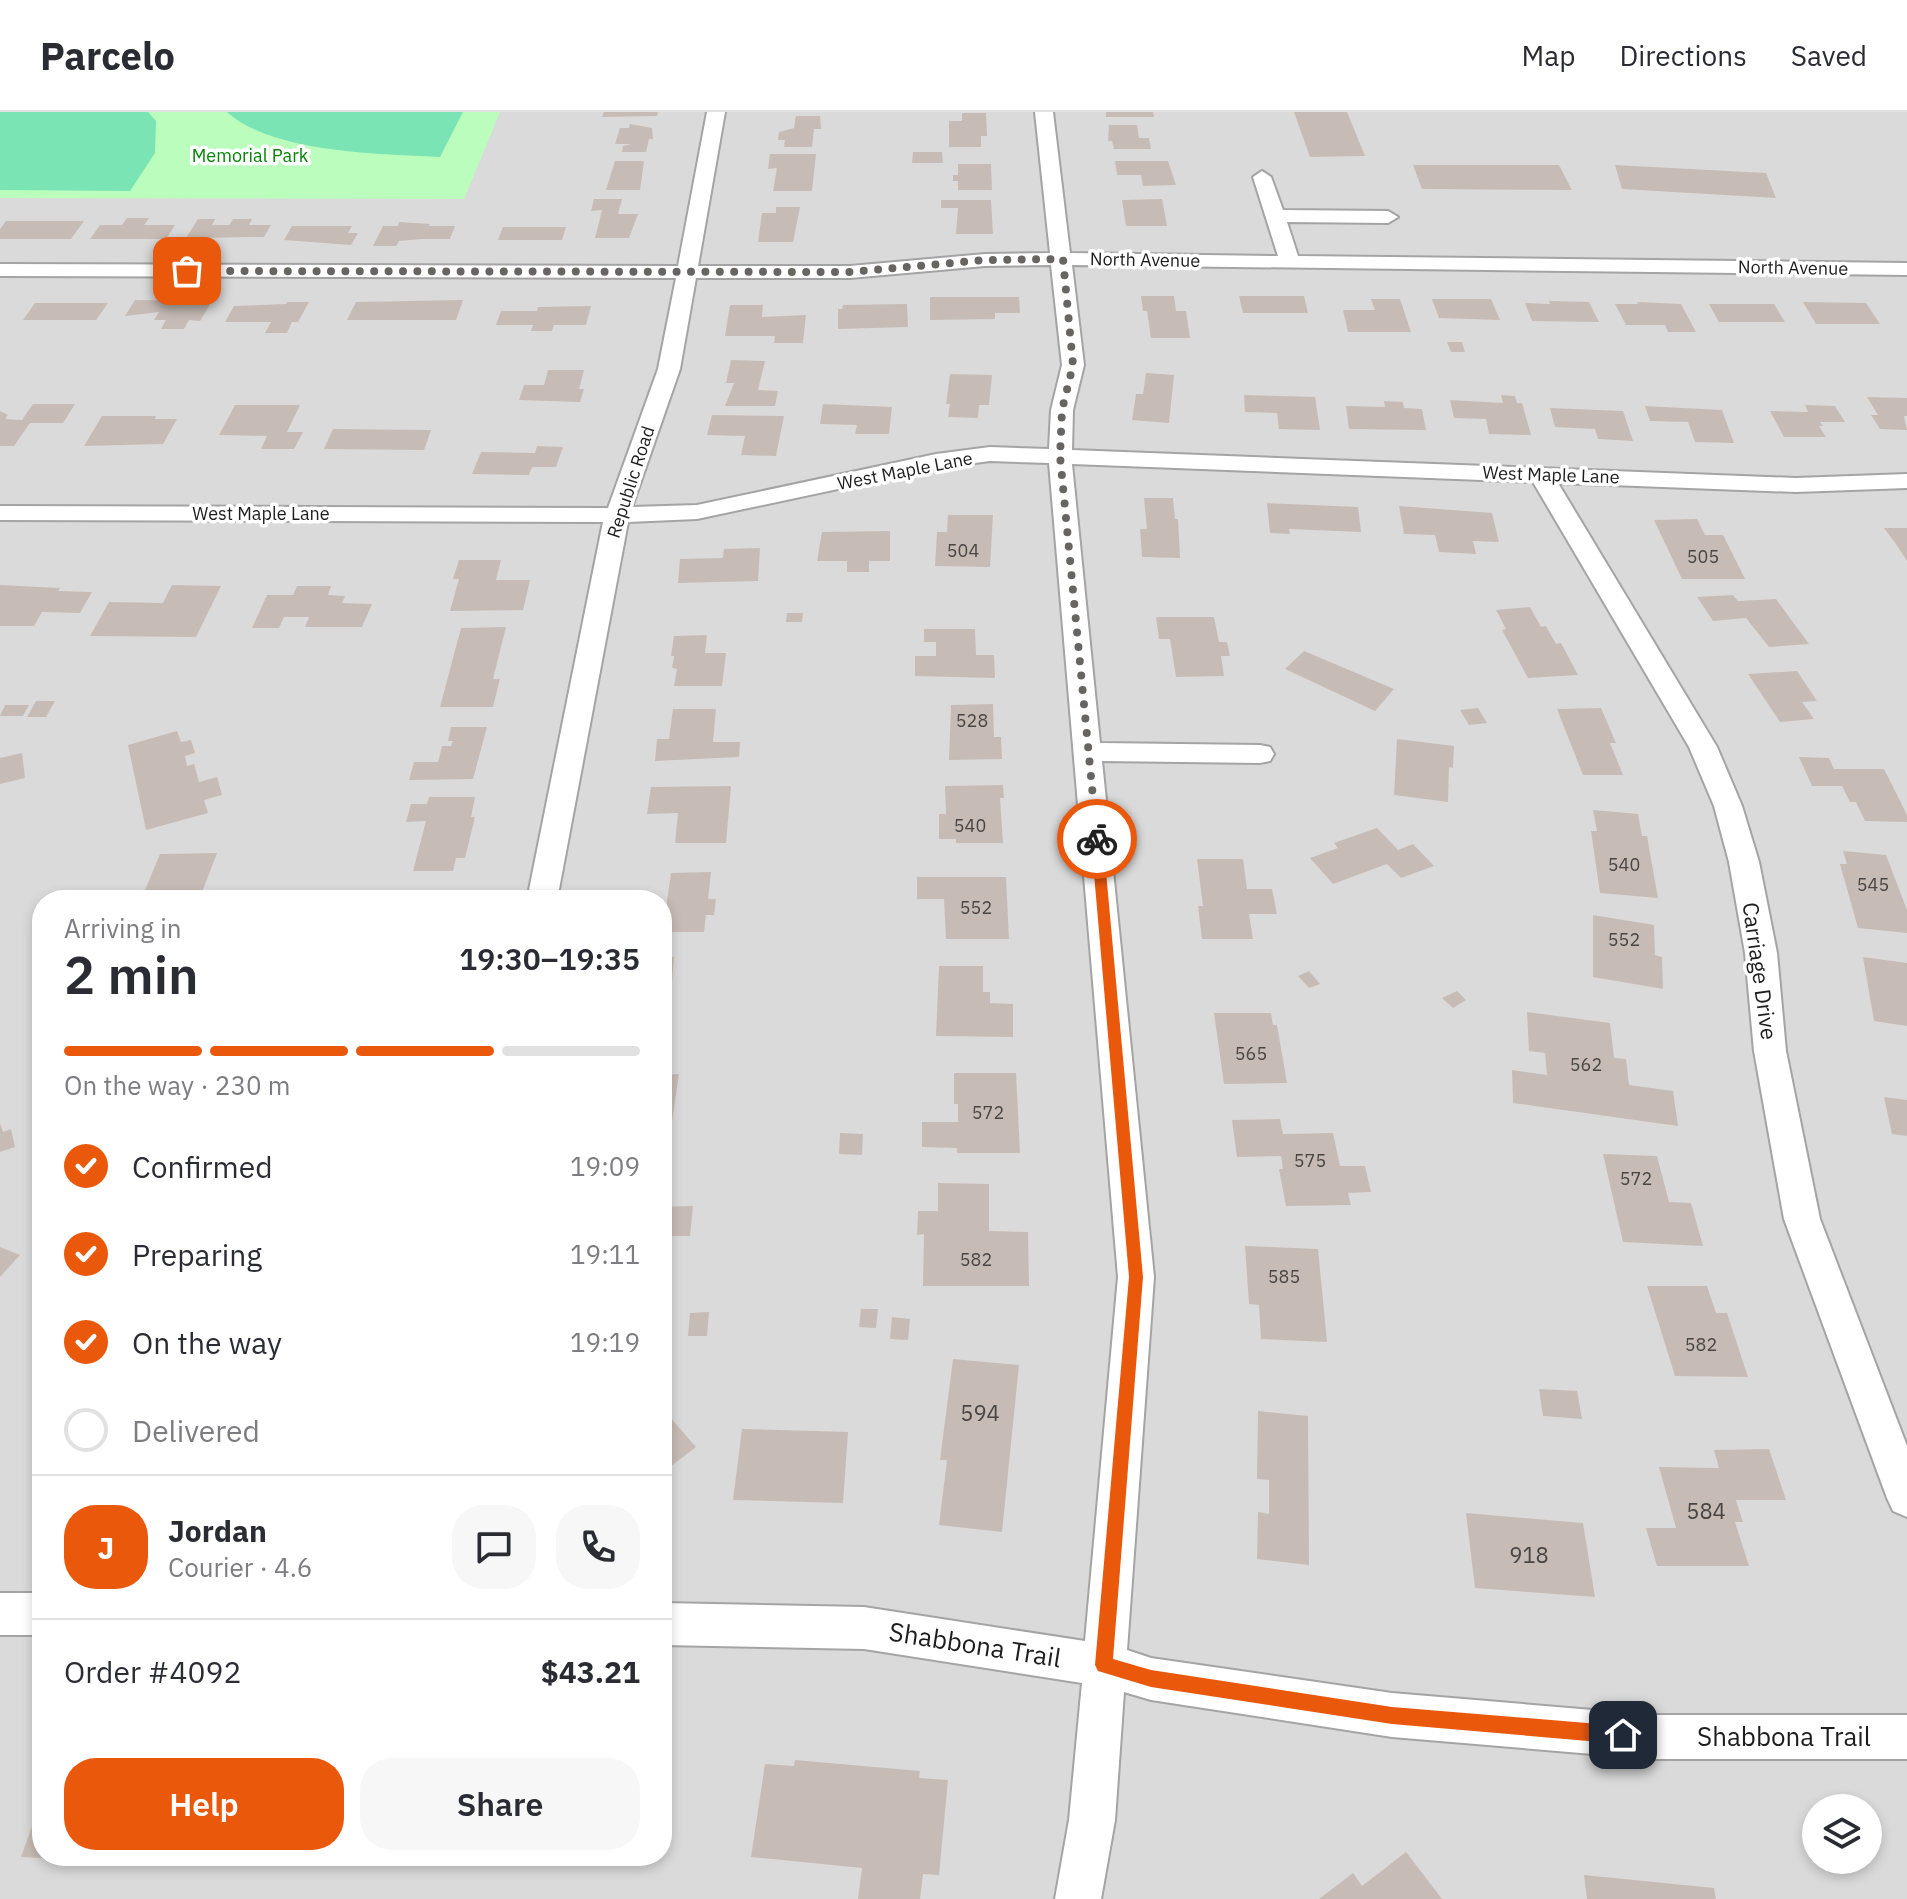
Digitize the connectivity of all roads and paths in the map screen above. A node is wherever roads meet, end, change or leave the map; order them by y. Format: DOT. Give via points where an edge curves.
graph roads {
  1 [pos="716,112"];
  2 [pos="1044,112"];
  3 [pos="1262,177"];
  4 [pos="1273,216"];
  5 [pos="1388,217"];
  6 [pos="1063,259"];
  7 [pos="1290,262"];
  8 [pos="1907,269"];
  9 [pos="0,270"];
  10 [pos="687,273"];
  11 [pos="1060,456"];
  12 [pos="1541,475"];
  13 [pos="1907,481"];
  14 [pos="0,513"];
  15 [pos="617,515"];
  16 [pos="1089,752"];
  17 [pos="1260,754"];
  18 [pos="544,890"];
  19 [pos="1907,1498"];
  20 [pos="0,1614"];
  21 [pos="32,1614"];
  22 [pos="672,1624"];
  23 [pos="1104,1665"];
  24 [pos="1907,1737"];
  25 [pos="1078,1899"];
  1 -- 10 [label="street, Republic Road"];
  2 -- 6 [label="street"];
  3 -- 4 [label="street"];
  4 -- 5 [label="street"];
  4 -- 7 [label="street"];
  6 -- 7 [label="street, North Avenue"];
  6 -- 10 [label="street, North Avenue" via="850,272"];
  6 -- 11 [label="street" via="1073,365 1062,410"];
  7 -- 8 [label="street, North Avenue"];
  9 -- 10 [label="street, North Avenue"];
  10 -- 15 [label="street, Republic Road" via="669,369"];
  11 -- 12 [label="street, West Maple Lane"];
  11 -- 15 [label="street, West Maple Lane" via="990,454 936,461 697,512"];
  11 -- 16 [label="street"];
  12 -- 13 [label="street, West Maple Lane" via="1796,485"];
  12 -- 19 [label="street, Carriage Drive" via="1703,747 1728,806 1761,953 1770,1051 1802,1219"];
  14 -- 15 [label="street, West Maple Lane"];
  15 -- 18 [label="street, Republic Road"];
  16 -- 17 [label="street"];
  16 -- 23 [label="street" via="1136,1277"];
  20 -- 21 [label="street"];
  22 -- 23 [label="street, Shabbona Trail" via="864,1628"];
  23 -- 24 [label="street, Shabbona Trail" via="1151,1679 1392,1715 1652,1737"];
  23 -- 25 [label="street" via="1092,1820"];
}
